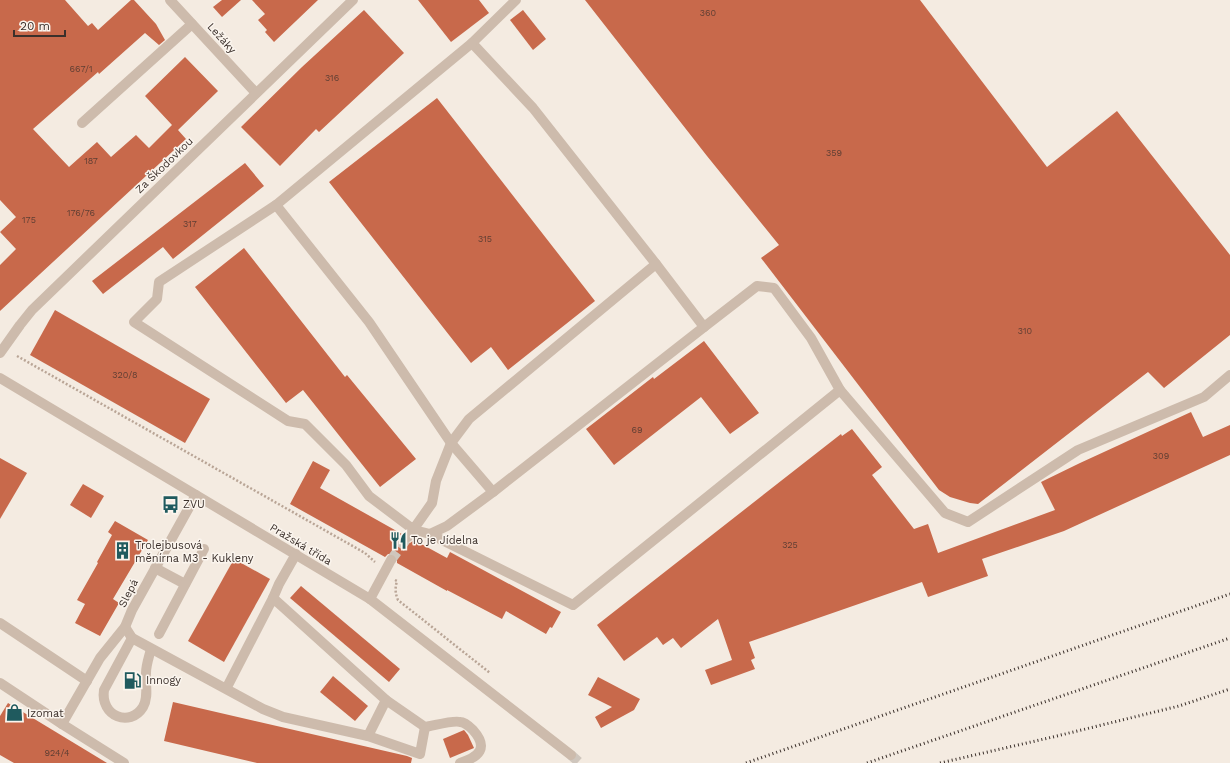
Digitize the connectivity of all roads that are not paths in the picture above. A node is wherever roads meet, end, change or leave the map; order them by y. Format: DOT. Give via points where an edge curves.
graph roads {
  1 [pos="170,0"];
  2 [pos="353,0"];
  3 [pos="516,0"];
  4 [pos="192,24"];
  5 [pos="472,43"];
  6 [pos="256,93"];
  7 [pos="82,122"];
  8 [pos="276,205"];
  9 [pos="656,264"];
  10 [pos="704,327"];
  11 [pos="0,353"];
  12 [pos="1230,375"];
  13 [pos="0,378"];
  14 [pos="840,390"];
  15 [pos="451,443"];
  16 [pos="493,492"];
  17 [pos="196,495"];
  18 [pos="411,533"];
  19 [pos="430,534"];
  20 [pos="204,549"];
  21 [pos="296,554"];
  22 [pos="391,560"];
  23 [pos="155,568"];
  24 [pos="185,584"];
  25 [pos="273,598"];
  26 [pos="370,599"];
  27 [pos="0,624"];
  28 [pos="125,627"];
  29 [pos="159,634"];
  30 [pos="132,638"];
  31 [pos="151,649"];
  32 [pos="87,681"];
  33 [pos="0,683"];
  34 [pos="226,689"];
  35 [pos="386,700"];
  36 [pos="62,724"];
  37 [pos="425,727"];
  38 [pos="368,736"];
  39 [pos="571,755"];
  40 [pos="124,763"];
  41 [pos="460,763"];
  1 -- 4 [label="street, Ležáky"];
  2 -- 6 [label="street, Za Škodovkou"];
  3 -- 5 [label="street"];
  4 -- 6 [label="street, Ležáky"];
  4 -- 7 [label="street"];
  5 -- 8 [label="street"];
  5 -- 9 [label="street" via="533,108"];
  6 -- 11 [label="street, Za Škodovkou" via="32,310"];
  8 -- 15 [label="street" via="369,322"];
  8 -- 18 [label="street" via="159,282 157,299 134,322 288,421 305,424 346,465 369,496"];
  9 -- 10 [label="street"];
  9 -- 15 [label="street" via="469,419"];
  10 -- 14 [label="street" via="757,286 774,288 811,338"];
  10 -- 16 [label="street"];
  12 -- 14 [label="street" via="1204,396 1078,450 968,522 946,513"];
  13 -- 17 [label="street, Pražská třída"];
  14 -- 19 [label="street" via="573,605"];
  15 -- 16 [label="street"];
  15 -- 18 [label="street" via="436,480 432,503"];
  16 -- 19 [label="street" via="448,526"];
  17 -- 21 [label="street, Pražská třída"];
  17 -- 23 [label="street, Slepá"];
  18 -- 19 [label="street"];
  20 -- 24 [label="street"];
  21 -- 25 [label="street"];
  21 -- 26 [label="street, Pražská třída"];
  22 -- 26 [label="street"];
  23 -- 24 [label="street"];
  23 -- 28 [label="street, Slepá"];
  24 -- 29 [label="street"];
  25 -- 34 [label="street"];
  25 -- 35 [label="street"];
  26 -- 39 [label="street, Pražská třída"];
  27 -- 32 [label="street"];
  28 -- 30 [label="street"];
  28 -- 32 [label="street, Slepá" via="100,658"];
  30 -- 31 [label="street"];
  30 -- 31 [label="street" via="104,690 104,704 112,713 131,716 144,706 146,672"];
  31 -- 34 [label="street"];
  32 -- 36 [label="street, Slepá"];
  33 -- 36 [label="street"];
  34 -- 38 [label="street" via="283,717"];
  35 -- 37 [label="street"];
  35 -- 38 [label="street"];
  36 -- 40 [label="street"];
  37 -- 38 [label="street" via="420,754"];
  37 -- 41 [label="street" via="460,722 469,726 480,738 481,747 472,759"];
}
